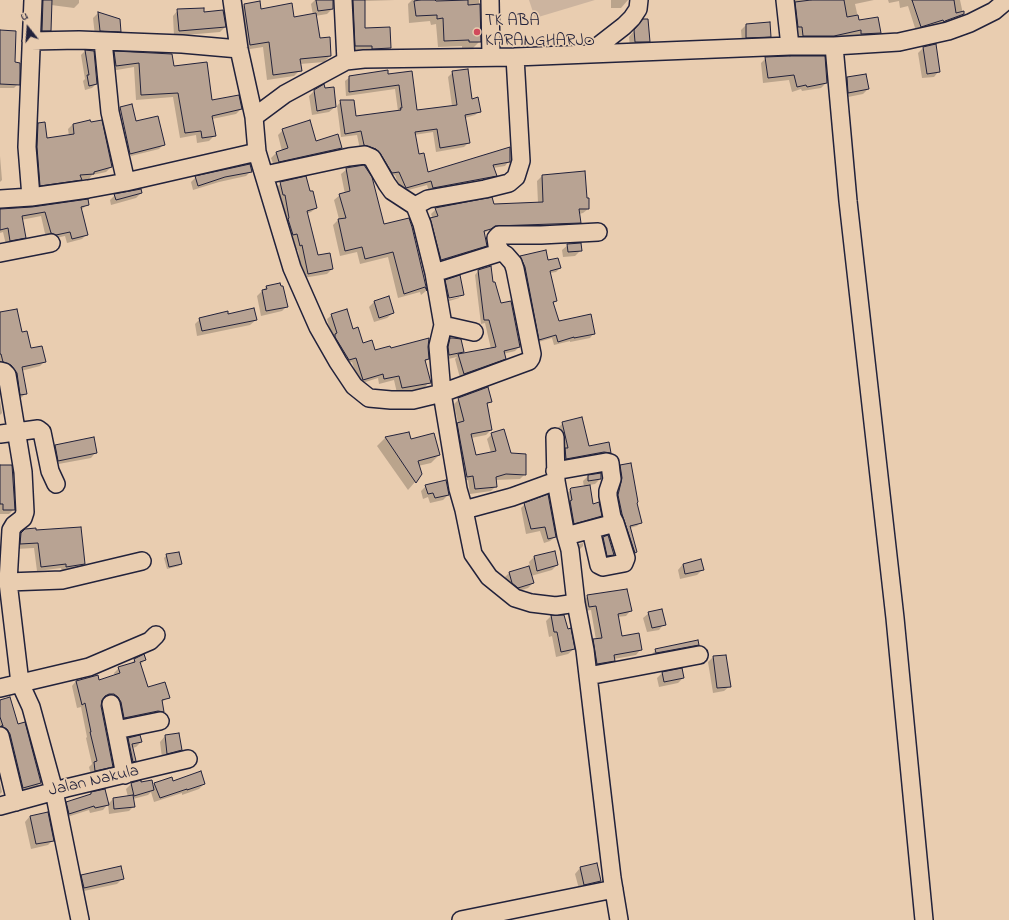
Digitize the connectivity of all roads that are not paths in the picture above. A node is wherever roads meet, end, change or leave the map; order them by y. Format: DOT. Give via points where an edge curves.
graph roads {
  1 [pos="33,0"];
  2 [pos="232,0"];
  3 [pos="343,0"];
  4 [pos="490,0"];
  5 [pos="640,0"];
  6 [pos="785,0"];
  7 [pos="1007,0"];
  8 [pos="31,41"];
  9 [pos="103,41"];
  10 [pos="790,46"];
  11 [pos="834,46"];
  12 [pos="239,50"];
  13 [pos="588,54"];
  14 [pos="491,57"];
  15 [pos="516,57"];
  16 [pos="346,61"];
  17 [pos="254,117"];
  18 [pos="257,152"];
  19 [pos="265,175"];
  20 [pos="126,182"];
  21 [pos="31,197"];
  22 [pos="0,199"];
  23 [pos="415,206"];
  24 [pos="598,232"];
  25 [pos="51,243"];
  26 [pos="502,252"];
  27 [pos="0,253"];
  28 [pos="434,273"];
  29 [pos="443,325"];
  30 [pos="474,332"];
  31 [pos="0,371"];
  32 [pos="442,393"];
  33 [pos="8,434"];
  34 [pos="555,437"];
  35 [pos="556,476"];
  36 [pos="56,484"];
  37 [pos="464,510"];
  38 [pos="615,523"];
  39 [pos="592,530"];
  40 [pos="566,536"];
  41 [pos="142,561"];
  42 [pos="8,582"];
  43 [pos="576,603"];
  44 [pos="156,635"];
  45 [pos="699,655"];
  46 [pos="588,676"];
  47 [pos="20,683"];
  48 [pos="0,688"];
  49 [pos="111,704"];
  50 [pos="160,721"];
  51 [pos="116,730"];
  52 [pos="0,736"];
  53 [pos="188,759"];
  54 [pos="125,775"];
  55 [pos="54,791"];
  56 [pos="8,804"];
  57 [pos="614,889"];
  58 [pos="80,920"];
  59 [pos="461,920"];
  60 [pos="619,920"];
  61 [pos="924,920"];
  1 -- 8 [label="street"];
  2 -- 12 [label="street"];
  3 -- 16 [label="street"];
  4 -- 14 [label="street"];
  5 -- 13 [label="street" via="632,18"];
  6 -- 10 [label="street"];
  7 -- 11 [label="street" via="994,11 948,31 899,42"];
  8 -- 9 [label="street"];
  8 -- 21 [label="street" via="28,147"];
  9 -- 12 [label="street" via="182,44"];
  9 -- 20 [label="street" via="110,112"];
  10 -- 11 [label="street"];
  10 -- 13 [label="street"];
  11 -- 61 [label="street" via="848,201 895,618"];
  12 -- 17 [label="street"];
  13 -- 15 [label="street"];
  14 -- 15 [label="street"];
  14 -- 16 [label="street"];
  15 -- 23 [label="street" via="521,160 516,177 509,183 485,190 428,199"];
  16 -- 17 [label="street" via="285,94"];
  17 -- 18 [label="street"];
  18 -- 19 [label="street"];
  18 -- 20 [label="street"];
  19 -- 23 [label="street" via="349,157 368,156 375,161 382,178 392,191"];
  19 -- 32 [label="street" via="292,268 318,327 354,386 369,398 391,400 413,400"];
  20 -- 21 [label="street"];
  21 -- 22 [label="street"];
  23 -- 28 [label="street"];
  24 -- 26 [label="street" via="499,235 496,238 497,245"];
  25 -- 27 [label="street"];
  26 -- 28 [label="street"];
  26 -- 32 [label="street" via="513,262 515,269 531,358 523,364"];
  28 -- 29 [label="street"];
  29 -- 30 [label="street"];
  29 -- 32 [label="street" via="438,346"];
  31 -- 33 [label="street" via="7,375"];
  32 -- 37 [label="street" via="458,489"];
  33 -- 36 [label="street" via="38,429 42,432 50,471"];
  33 -- 42 [label="street" via="23,472 25,512 24,518 11,530"];
  34 -- 35 [label="street"];
  35 -- 37 [label="street" via="512,498"];
  35 -- 38 [label="street" via="610,463 612,479 608,496"];
  35 -- 40 [label="street"];
  37 -- 43 [label="street" via="473,554 489,576 505,591 515,598 531,603 556,606"];
  38 -- 39 [label="street"];
  38 -- 39 [label="street" via="626,558 624,563 603,567 599,565"];
  39 -- 40 [label="street"];
  40 -- 43 [label="street" via="573,568"];
  41 -- 42 [label="street" via="62,580"];
  42 -- 47 [label="street"];
  43 -- 46 [label="street"];
  44 -- 47 [label="street" via="150,641 89,667"];
  45 -- 46 [label="street"];
  46 -- 57 [label="street"];
  47 -- 48 [label="street"];
  47 -- 55 [label="street" via="30,706"];
  49 -- 51 [label="street"];
  50 -- 51 [label="street"];
  51 -- 54 [label="street"];
  52 -- 56 [label="street"];
  53 -- 54 [label="street, Jalan Nakula"];
  54 -- 55 [label="street, Jalan Nakula"];
  55 -- 56 [label="street, Jalan Nakula"];
  55 -- 58 [label="street"];
  57 -- 59 [label="street"];
  57 -- 60 [label="street"];
}
